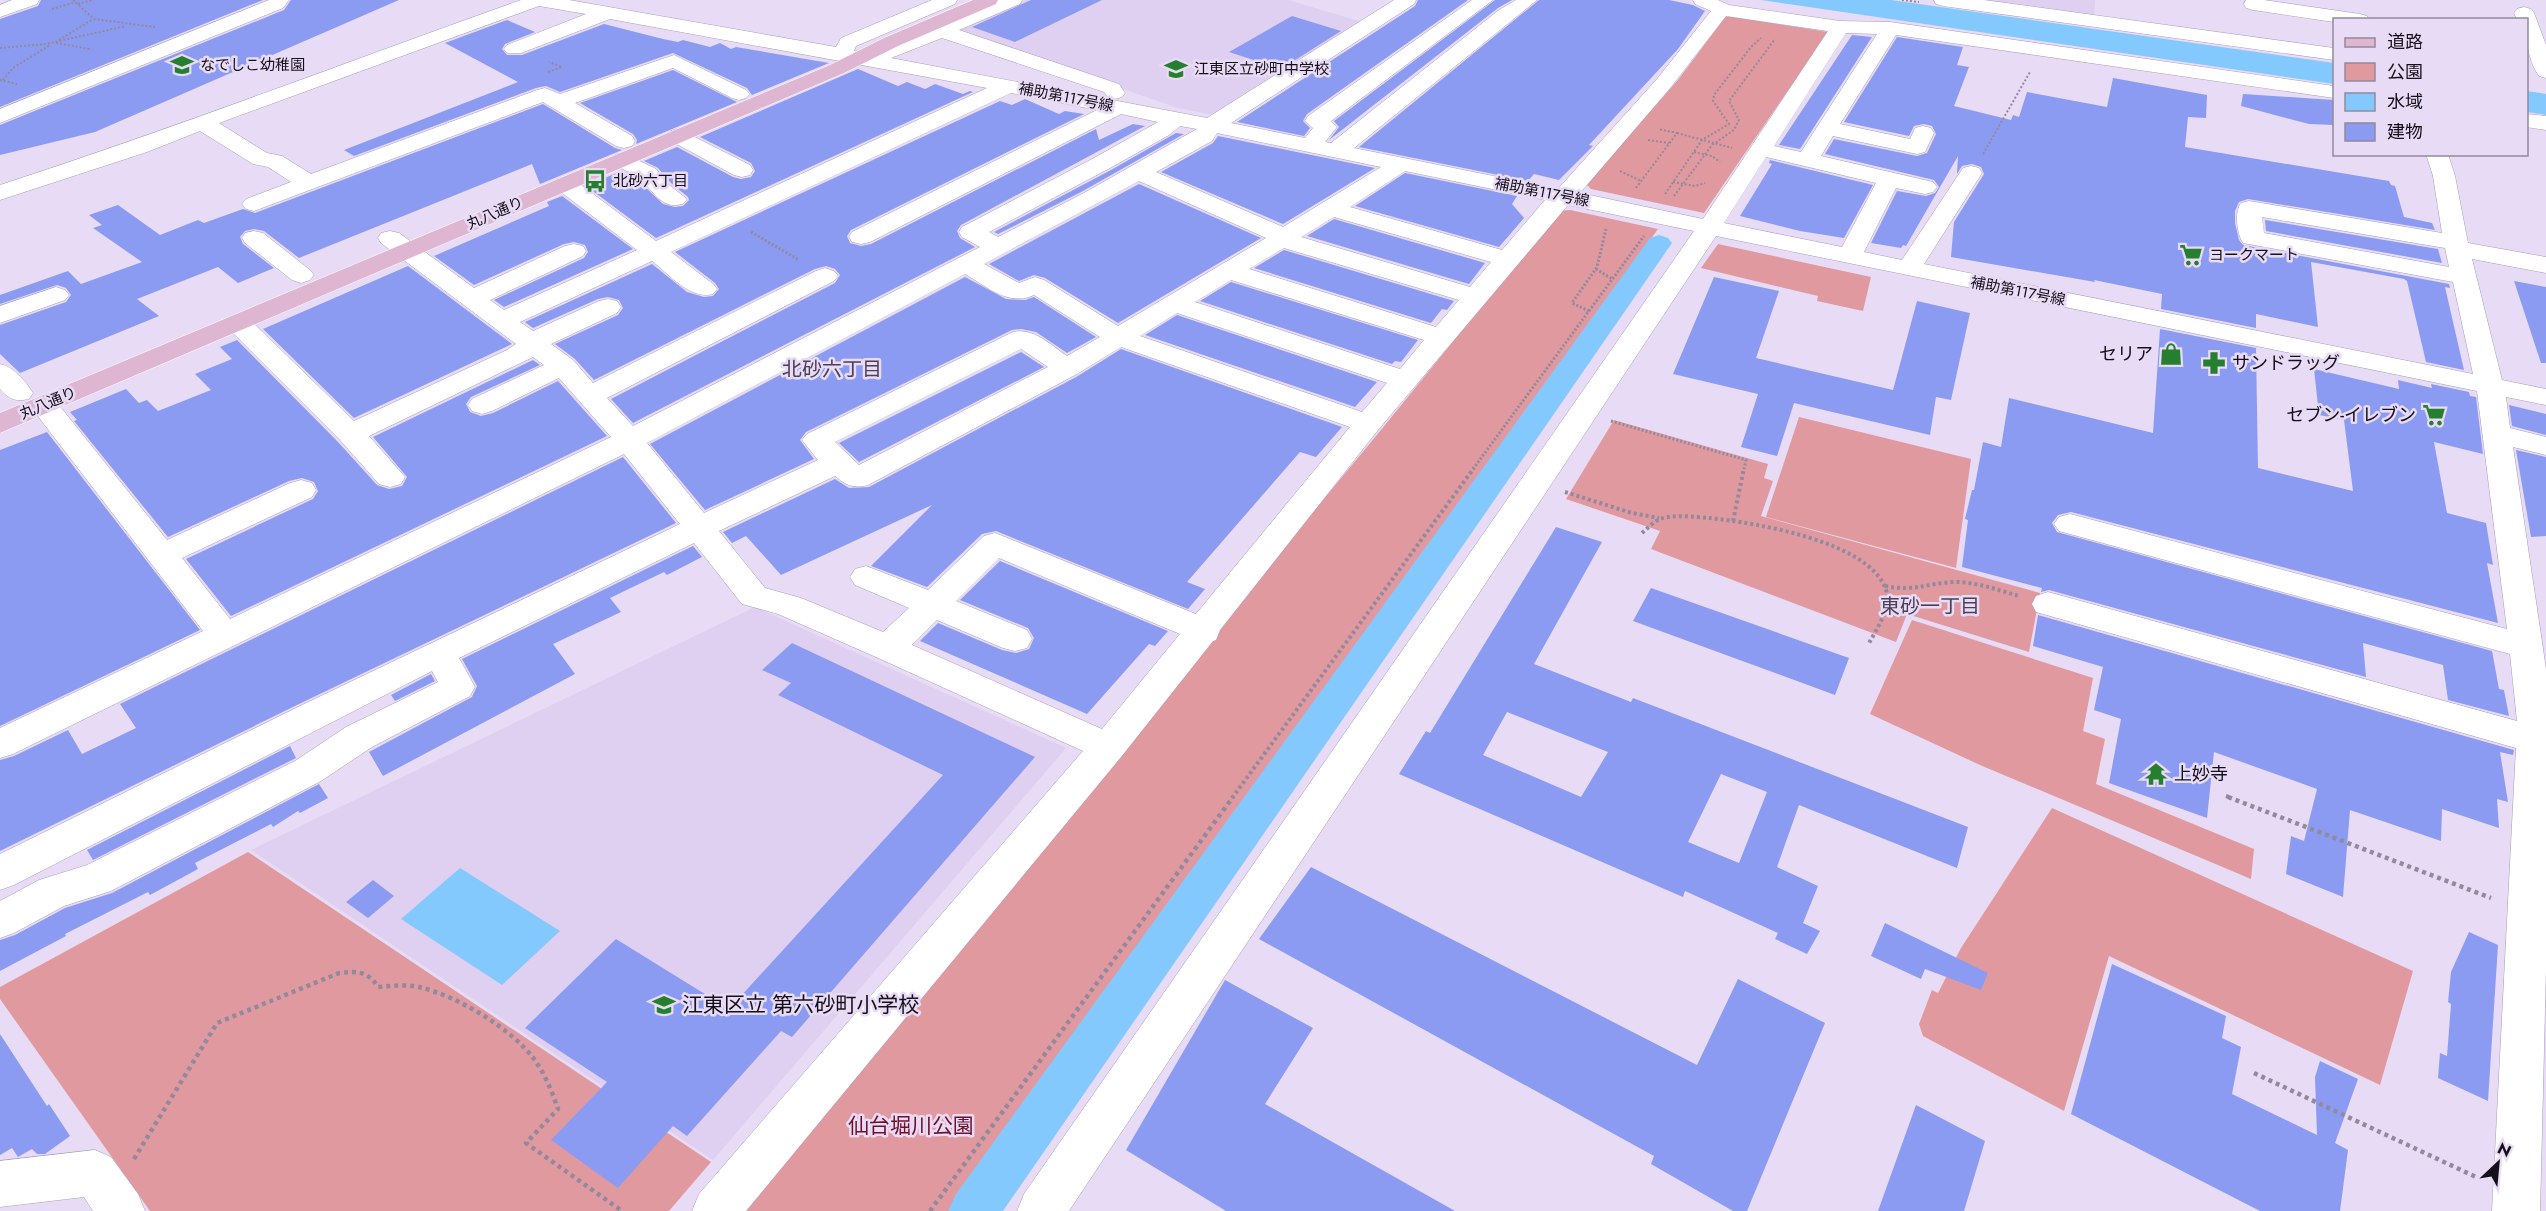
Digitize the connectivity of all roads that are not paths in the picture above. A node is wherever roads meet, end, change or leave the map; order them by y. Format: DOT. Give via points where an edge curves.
graph roads {
  1 [pos="30,0"];
  2 [pos="280,0"];
  3 [pos="538,0"];
  4 [pos="948,0"];
  5 [pos="972,0"];
  6 [pos="989,0"];
  7 [pos="1013,0"];
  8 [pos="1484,0"];
  9 [pos="1528,0"];
  10 [pos="1943,0"];
  11 [pos="2366,0"];
  12 [pos="1394,2"];
  13 [pos="1712,4"];
  14 [pos="0,11"];
  15 [pos="609,13"];
  16 [pos="2256,13"];
  17 [pos="2524,13"];
  18 [pos="2333,18"];
  19 [pos="2370,18"];
  20 [pos="2526,18"];
  21 [pos="2528,24"];
  22 [pos="1840,27"];
  23 [pos="1890,28"];
  24 [pos="942,31"];
  25 [pos="2333,38"];
  26 [pos="886,40"];
  27 [pos="514,49"];
  28 [pos="1322,54"];
  29 [pos="2333,54"];
  30 [pos="851,56"];
  31 [pos="1383,71"];
  32 [pos="2546,72"];
  33 [pos="522,82"];
  34 [pos="2528,82"];
  35 [pos="2546,84"];
  36 [pos="1008,86"];
  37 [pos="2333,92"];
  38 [pos="739,94"];
  39 [pos="551,98"];
  40 [pos="1110,106"];
  41 [pos="0,117"];
  42 [pos="1175,119"];
  43 [pos="2528,120"];
  44 [pos="201,122"];
  45 [pos="2546,123"];
  46 [pos="1210,126"];
  47 [pos="1827,128"];
  48 [pos="1923,133"];
  49 [pos="679,136"];
  50 [pos="1310,146"];
  51 [pos="1749,149"];
  52 [pos="623,150"];
  53 [pos="1335,151"];
  54 [pos="2438,156"];
  55 [pos="1807,160"];
  56 [pos="1401,164"];
  57 [pos="742,170"];
  58 [pos="1138,172"];
  59 [pos="1971,173"];
  60 [pos="1889,179"];
  61 [pos="309,183"];
  62 [pos="565,184"];
  63 [pos="1925,187"];
  64 [pos="0,193"];
  65 [pos="1565,196"];
  66 [pos="675,199"];
  67 [pos="254,204"];
  68 [pos="1331,209"];
  69 [pos="1708,227"];
  70 [pos="861,237"];
  71 [pos="254,238"];
  72 [pos="1283,238"];
  73 [pos="398,245"];
  74 [pos="998,247"];
  75 [pos="653,250"];
  76 [pos="574,251"];
  77 [pos="1850,256"];
  78 [pos="2460,257"];
  79 [pos="1507,259"];
  80 [pos="965,264"];
  81 [pos="2546,265"];
  82 [pos="1909,269"];
  83 [pos="1228,271"];
  84 [pos="301,275"];
  85 [pos="825,276"];
  86 [pos="704,289"];
  87 [pos="56,295"];
  88 [pos="1475,297"];
  89 [pos="470,299"];
  90 [pos="1175,304"];
  91 [pos="608,308"];
  92 [pos="0,315"];
  93 [pos="500,321"];
  94 [pos="238,323"];
  95 [pos="1118,337"];
  96 [pos="1441,337"];
  97 [pos="533,345"];
  98 [pos="563,366"];
  99 [pos="1067,368"];
  100 [pos="0,372"];
  101 [pos="1405,380"];
  102 [pos="2490,386"];
  103 [pos="589,396"];
  104 [pos="2546,397"];
  105 [pos="21,400"];
  106 [pos="482,405"];
  107 [pos="0,424"];
  108 [pos="1368,424"];
  109 [pos="2495,433"];
  110 [pos="350,434"];
  111 [pos="629,440"];
  112 [pos="2546,446"];
  113 [pos="837,463"];
  114 [pos="390,477"];
  115 [pos="301,490"];
  116 [pos="2070,524"];
  117 [pos="698,528"];
  118 [pos="161,555"];
  119 [pos="866,577"];
  120 [pos="2048,604"];
  121 [pos="932,605"];
  122 [pos="1204,631"];
  123 [pos="225,636"];
  124 [pos="1015,639"];
  125 [pos="2526,646"];
  126 [pos="888,648"];
  127 [pos="439,653"];
  128 [pos="2538,724"];
  129 [pos="0,744"];
  130 [pos="1108,747"];
  131 [pos="0,873"];
  132 [pos="2534,901"];
  133 [pos="0,921"];
  134 [pos="0,1184"];
  135 [pos="111,1196"];
  136 [pos="2517,1207"];
  137 [pos="716,1211"];
  138 [pos="1041,1211"];
  1 -- 14 [label="street"];
  2 -- 41 [label="street"];
  3 -- 15 [label="street, 補助第117号線"];
  3 -- 44 [label="street"];
  4 -- 30 [label="street" via="848,42"];
  5 -- 26 [label="main road, 丸八通り"];
  6 -- 26 [label="main road, 丸八通り"];
  7 -- 24 [label="street"];
  8 -- 31 [label="street"];
  9 -- 53 [label="street"];
  10 -- 29 [label="street"];
  11 -- 19 [label="street"];
  12 -- 28 [label="street"];
  13 -- 22 [label="street"];
  13 -- 65 [label="street" via="1635,132"];
  15 -- 27 [label="street"];
  15 -- 30 [label="street, 補助第117号線"];
  16 -- 18 [label="street"];
  16 -- 25 [label="street" via="2269,29"];
  17 -- 20 [label="street"];
  21 -- 32 [label="street"];
  22 -- 23 [label="street"];
  22 -- 51 [label="street"];
  23 -- 37 [label="street"];
  23 -- 47 [label="street"];
  24 -- 30 [label="street" via="895,51"];
  24 -- 40 [label="street" via="1112,88 1115,94"];
  26 -- 30 [label="main road, 丸八通り"];
  28 -- 31 [label="street"];
  28 -- 46 [label="street"];
  30 -- 36 [label="street, 補助第117号線"];
  30 -- 38 [label="main road, 丸八通り"];
  30 -- 49 [label="main road, 丸八通り" via="837,69"];
  31 -- 50 [label="street" via="1316,122 1326,127"];
  33 -- 39 [label="street"];
  34 -- 35 [label="street"];
  36 -- 40 [label="street, 補助第117号線"];
  36 -- 75 [label="street"];
  38 -- 39 [label="street" via="674,61"];
  38 -- 52 [label="main road, 丸八通り"];
  39 -- 52 [label="street"];
  39 -- 61 [label="street"];
  40 -- 42 [label="street, 補助第117号線"];
  40 -- 70 [label="street"];
  42 -- 46 [label="street, 補助第117号線"];
  42 -- 74 [label="street" via="1102,163 971,232"];
  43 -- 45 [label="street"];
  44 -- 61 [label="street"];
  44 -- 64 [label="street"];
  46 -- 50 [label="street, 補助第117号線"];
  46 -- 58 [label="street" via="1204,136"];
  47 -- 48 [label="street" via="1917,147"];
  47 -- 55 [label="street"];
  49 -- 52 [label="main road, 丸八通り"];
  49 -- 57 [label="street"];
  50 -- 53 [label="street, 補助第117号線"];
  51 -- 55 [label="street"];
  51 -- 69 [label="street"];
  52 -- 62 [label="main road, 丸八通り"];
  52 -- 66 [label="street" via="661,190"];
  52 -- 73 [label="main road, 丸八通り"];
  53 -- 56 [label="street, 補助第117号線"];
  54 -- 78 [label="street"];
  55 -- 60 [label="street"];
  56 -- 65 [label="street, 補助第117号線"];
  56 -- 68 [label="street"];
  58 -- 72 [label="street"];
  58 -- 74 [label="street"];
  59 -- 82 [label="street"];
  60 -- 63 [label="street"];
  60 -- 77 [label="street"];
  61 -- 67 [label="street"];
  62 -- 73 [label="main road, 丸八通り"];
  62 -- 75 [label="street"];
  65 -- 69 [label="street, 補助第117号線"];
  65 -- 79 [label="street"];
  68 -- 72 [label="street"];
  68 -- 79 [label="street"];
  69 -- 77 [label="street, 補助第117号線"];
  69 -- 138 [label="street"];
  71 -- 84 [label="street"];
  72 -- 83 [label="street"];
  72 -- 88 [label="street"];
  73 -- 84 [label="main road, 丸八通り"];
  73 -- 89 [label="street"];
  73 -- 94 [label="main road, 丸八通り"];
  74 -- 80 [label="street"];
  75 -- 86 [label="street"];
  75 -- 93 [label="street"];
  76 -- 89 [label="street"];
  77 -- 82 [label="street, 補助第117号線"];
  78 -- 78 [label="street" via="2253,238 2249,208"];
  78 -- 81 [label="street"];
  78 -- 102 [label="street"];
  79 -- 88 [label="street"];
  80 -- 95 [label="street" via="1018,292 1035,285"];
  80 -- 111 [label="street"];
  82 -- 102 [label="street, 補助第117号線"];
  83 -- 90 [label="street"];
  83 -- 96 [label="street"];
  84 -- 105 [label="main road, 丸八通り"];
  85 -- 103 [label="street"];
  87 -- 92 [label="street"];
  88 -- 96 [label="street"];
  89 -- 93 [label="street"];
  90 -- 95 [label="street"];
  90 -- 101 [label="street"];
  91 -- 97 [label="street"];
  93 -- 97 [label="street"];
  94 -- 105 [label="main road, 丸八通り"];
  94 -- 110 [label="street"];
  95 -- 99 [label="street"];
  95 -- 108 [label="street"];
  96 -- 101 [label="street"];
  97 -- 98 [label="street"];
  97 -- 110 [label="street"];
  98 -- 103 [label="street"];
  98 -- 106 [label="street"];
  99 -- 113 [label="street" via="857,478"];
  99 -- 113 [label="street" via="1022,338 817,440"];
  100 -- 105 [label="street"];
  101 -- 108 [label="street"];
  102 -- 104 [label="street, 補助第117号線"];
  102 -- 109 [label="street"];
  103 -- 111 [label="street"];
  105 -- 107 [label="main road, 丸八通り"];
  105 -- 118 [label="street"];
  108 -- 122 [label="street"];
  109 -- 112 [label="street"];
  109 -- 125 [label="street"];
  110 -- 114 [label="street"];
  111 -- 117 [label="street"];
  111 -- 123 [label="street"];
  113 -- 117 [label="street"];
  115 -- 118 [label="street"];
  116 -- 125 [label="street"];
  117 -- 126 [label="street" via="754,597 789,606"];
  117 -- 127 [label="street"];
  118 -- 123 [label="street"];
  119 -- 121 [label="street"];
  120 -- 128 [label="street"];
  121 -- 122 [label="street" via="995,544"];
  121 -- 124 [label="street"];
  121 -- 126 [label="street"];
  122 -- 130 [label="street"];
  123 -- 129 [label="street"];
  125 -- 128 [label="street"];
  126 -- 130 [label="street"];
  127 -- 131 [label="street"];
  127 -- 133 [label="street" via="458,687 358,737 308,771 97,879 53,892"];
  128 -- 132 [label="street"];
  130 -- 137 [label="street"];
  132 -- 136 [label="street"];
  134 -- 135 [label="street" via="95,1173"];
}
